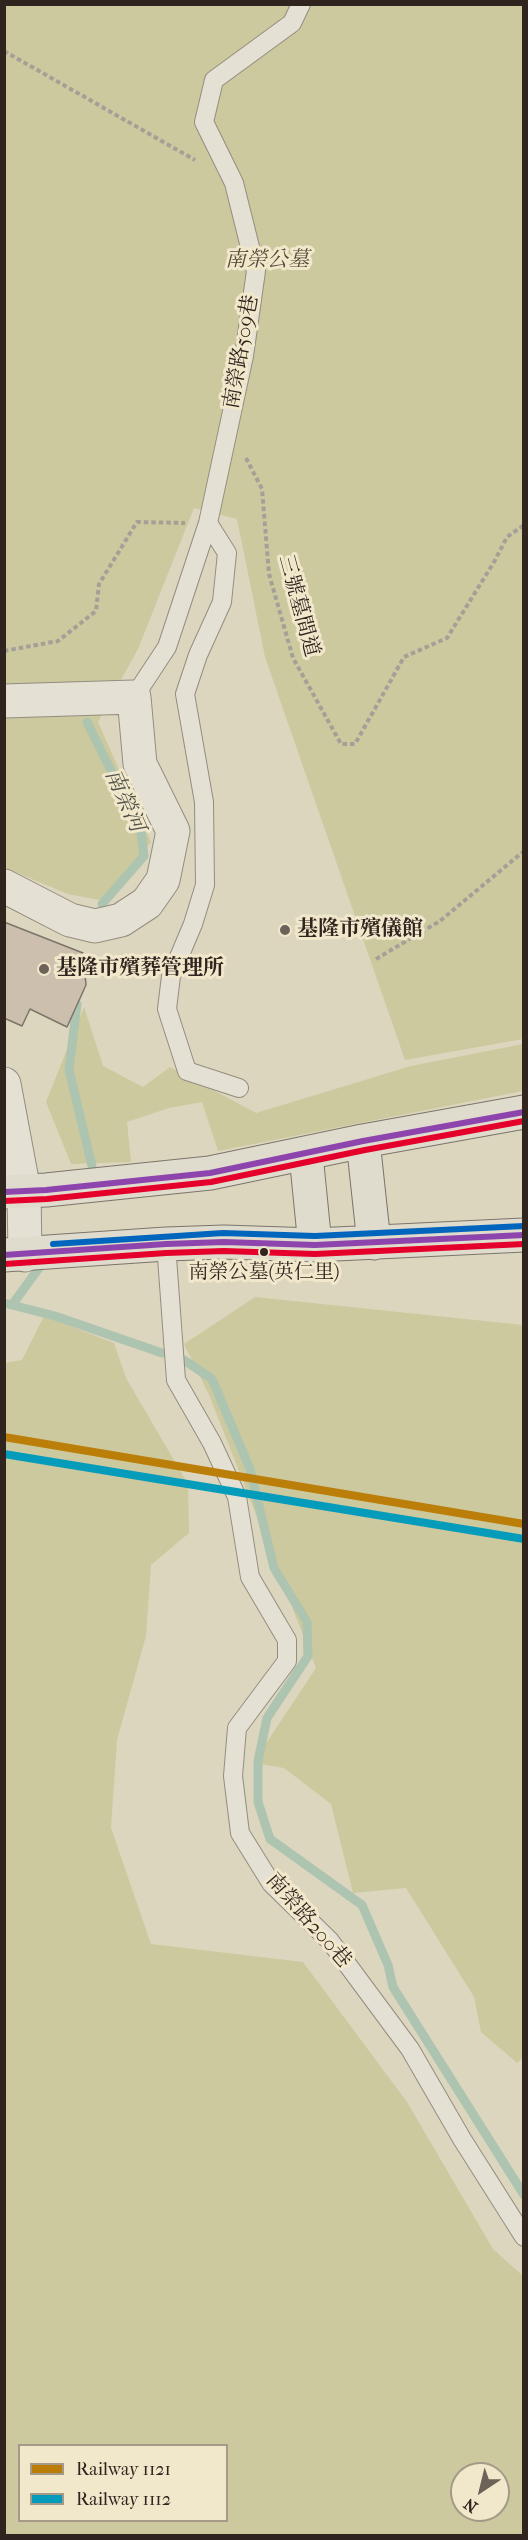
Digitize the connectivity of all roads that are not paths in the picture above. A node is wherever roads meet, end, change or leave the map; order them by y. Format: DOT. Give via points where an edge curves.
graph roads {
  1 [pos="301,4"];
  2 [pos="208,524"];
  3 [pos="134,697"];
  4 [pos="4,701"];
  5 [pos="4,886"];
  6 [pos="4,1084"];
  7 [pos="239,1088"];
  8 [pos="524,1112"];
  9 [pos="363,1141"];
  10 [pos="306,1155"];
  11 [pos="14,1192"];
  12 [pos="524,1234"];
  13 [pos="374,1243"];
  14 [pos="166,1244"];
  15 [pos="315,1245"];
  16 [pos="15,1255"];
  17 [pos="524,2237"];
  1 -- 2 [label="lane, 南榮路509巷" via="292,23 214,80 204,122 234,183 256,271 244,356"];
  2 -- 3 [label="lane, 南榮路509巷" via="167,647"];
  2 -- 7 [label="lane" via="227,553 222,602 185,694 204,802 205,885 171,976 167,1009 187,1071"];
  3 -- 4 [label="street"];
  3 -- 5 [label="street" via="140,764 173,831 164,880 147,903 121,920 95,926 70,920"];
  6 -- 11 [label="street"];
  8 -- 9 [label="main road"];
  9 -- 10 [label="main road"];
  9 -- 13 [label="main road"];
  10 -- 11 [label="main road" via="210,1173"];
  10 -- 15 [label="main road"];
  11 -- 16 [label="street"];
  12 -- 13 [label="main road"];
  13 -- 15 [label="main road"];
  14 -- 15 [label="main road"];
  14 -- 16 [label="main road"];
  14 -- 17 [label="lane, 南榮路200巷" via="176,1380 237,1497 250,1577 287,1640 287,1661 237,1728 233,1776 240,1833 271,1883 330,1941 410,2049"];
}
